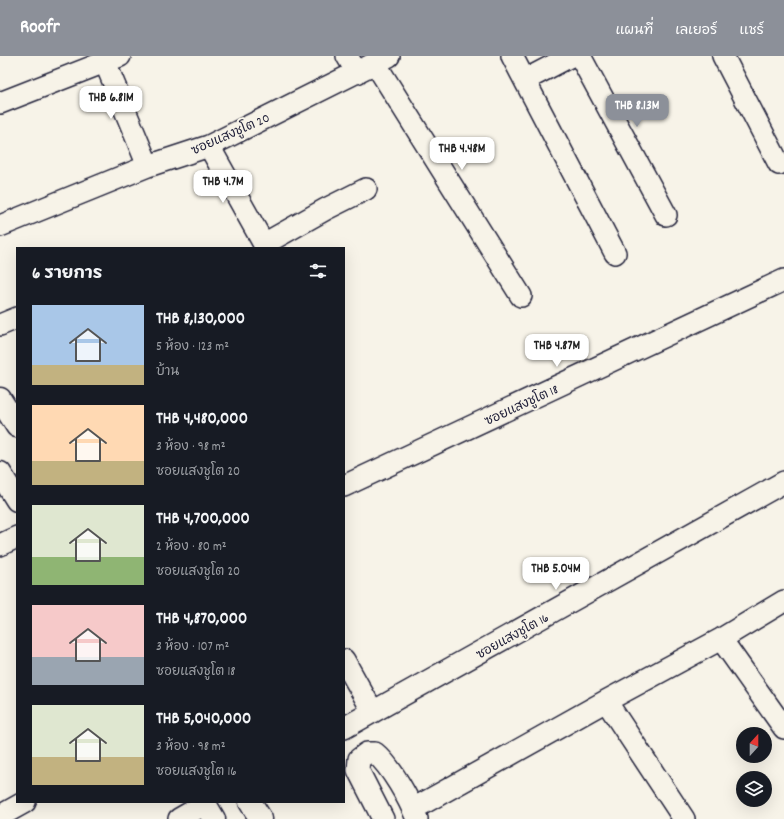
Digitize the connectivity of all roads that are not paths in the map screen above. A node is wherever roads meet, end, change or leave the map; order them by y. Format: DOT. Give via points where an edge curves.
graph roads {
  1 [pos="512,56"];
  2 [pos="571,56"];
  3 [pos="580,56"];
  4 [pos="723,56"];
  5 [pos="103,60"];
  6 [pos="382,60"];
  7 [pos="352,64"];
  8 [pos="525,80"];
  9 [pos="0,103"];
  10 [pos="209,146"];
  11 [pos="778,164"];
  12 [pos="148,166"];
  13 [pos="366,189"];
  14 [pos="666,215"];
  15 [pos="0,226"];
  16 [pos="265,246"];
  17 [pos="615,253"];
  18 [pos="784,280"];
  19 [pos="521,296"];
  20 [pos="16,318"];
  21 [pos="0,325"];
  22 [pos="0,399"];
  23 [pos="16,424"];
  24 [pos="0,473"];
  25 [pos="784,482"];
  26 [pos="345,486"];
  27 [pos="16,498"];
  28 [pos="16,537"];
  29 [pos="0,545"];
  30 [pos="784,601"];
  31 [pos="721,639"];
  32 [pos="345,662"];
  33 [pos="606,700"];
  34 [pos="373,712"];
  35 [pos="345,727"];
  36 [pos="784,728"];
  37 [pos="23,803"];
  38 [pos="251,803"];
  39 [pos="207,808"];
  40 [pos="415,814"];
  41 [pos="0,816"];
  42 [pos="179,819"];
  43 [pos="261,819"];
  44 [pos="383,819"];
  45 [pos="684,819"];
  1 -- 8 [label="street"];
  2 -- 8 [label="street"];
  3 -- 14 [label="street"];
  4 -- 11 [label="street"];
  5 -- 9 [label="street"];
  5 -- 12 [label="street"];
  6 -- 7 [label="street, ซอยแสงชูโต 20"];
  6 -- 19 [label="street"];
  7 -- 10 [label="street, ซอยแสงชูโต 20"];
  8 -- 17 [label="street"];
  10 -- 12 [label="street, ซอยแสงชูโต 20"];
  10 -- 16 [label="street"];
  12 -- 15 [label="street, ซอยแสงชูโต 20"];
  13 -- 16 [label="street" via="326,209"];
  18 -- 26 [label="street, ซอยแสงชูโต 18"];
  20 -- 21 [label="street"];
  22 -- 23 [label="main road"];
  24 -- 27 [label="main road"];
  25 -- 34 [label="street, ซอยแสงชูโต 16"];
  28 -- 29 [label="street"];
  30 -- 31 [label="street"];
  31 -- 33 [label="street"];
  31 -- 36 [label="street"];
  32 -- 34 [label="street"];
  33 -- 40 [label="street"];
  33 -- 45 [label="street"];
  34 -- 35 [label="street, ซอยแสงชูโต 16"];
  37 -- 41 [label="street"];
  38 -- 43 [label="main road"];
  39 -- 42 [label="street"];
  40 -- 44 [label="street" via="384,760 375,753 367,753 359,759 358,770"];
}
